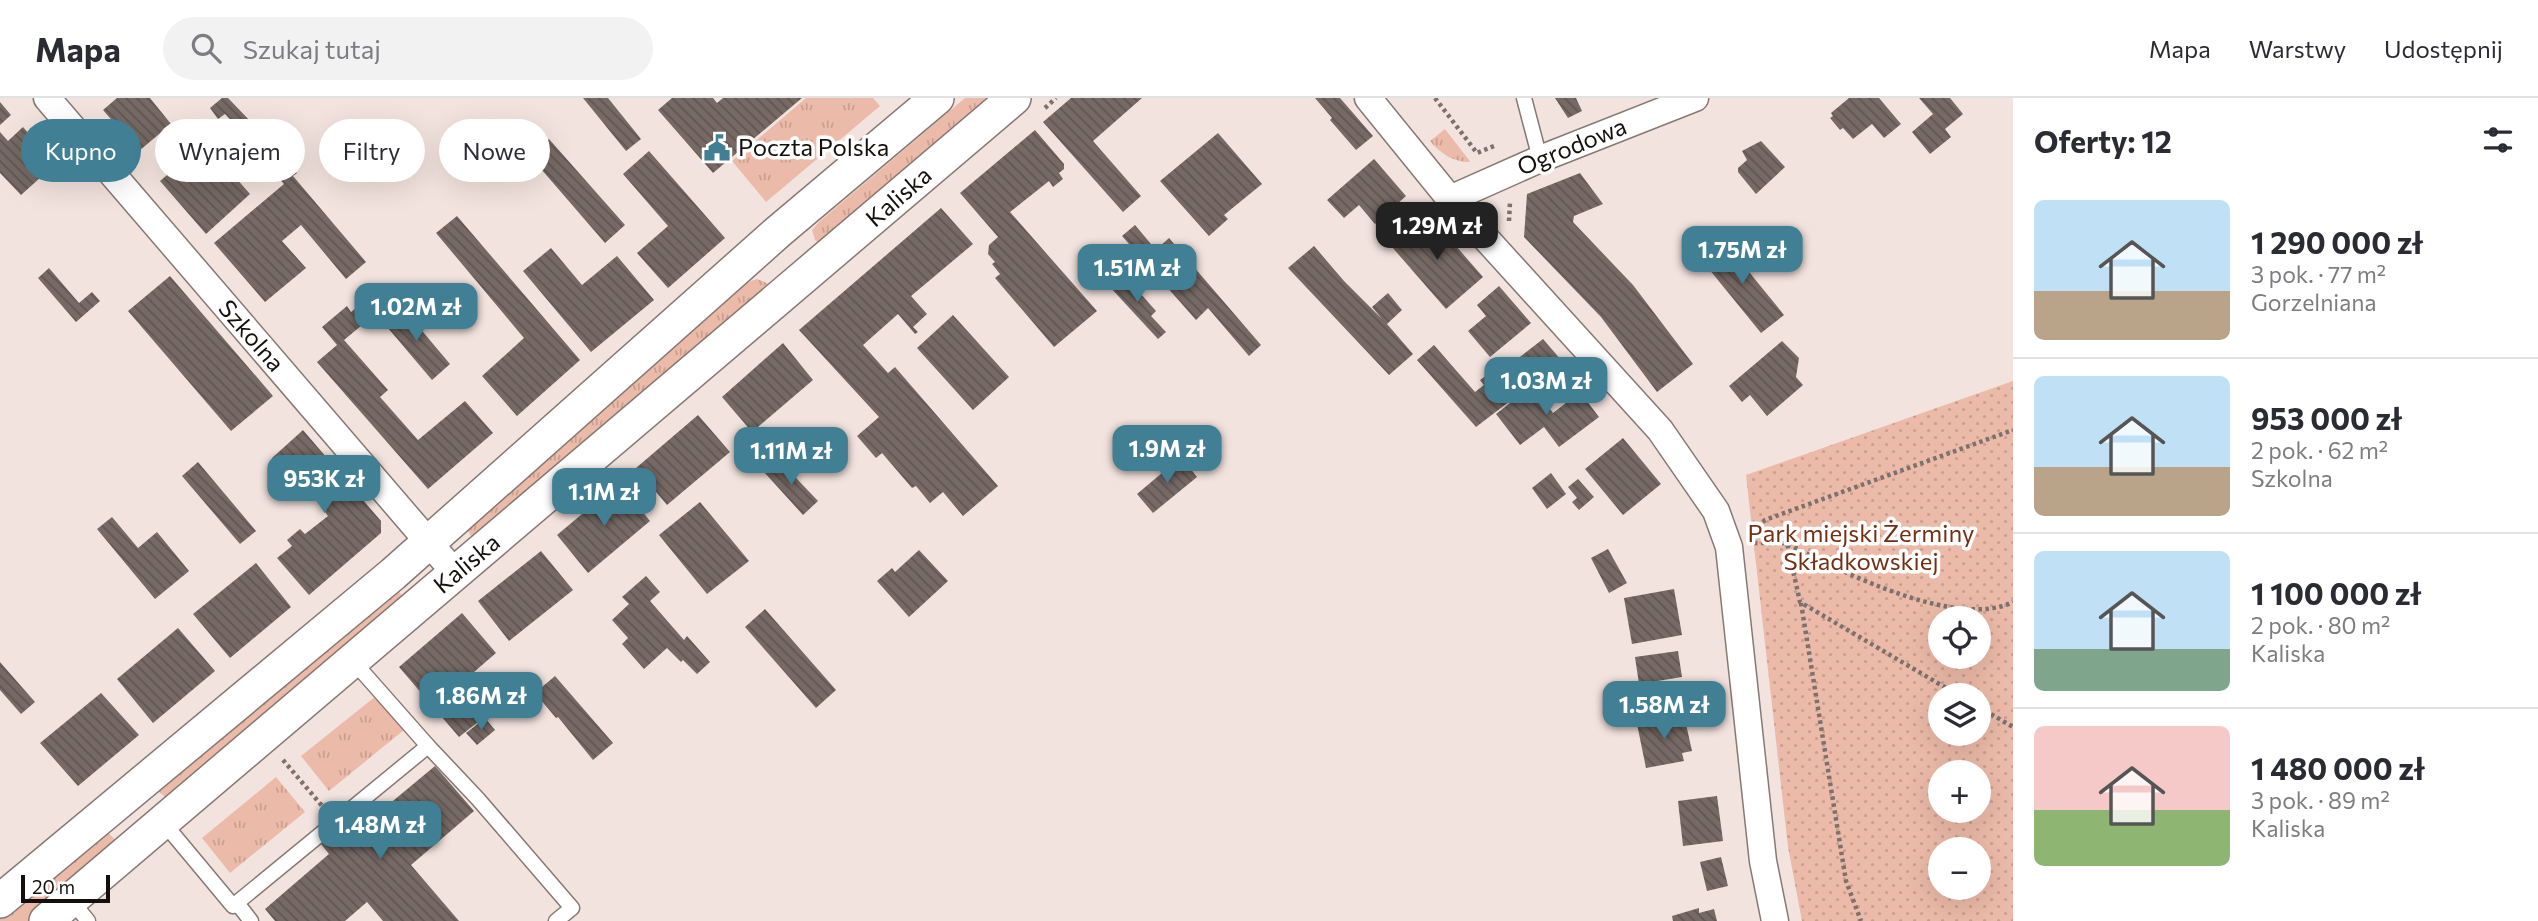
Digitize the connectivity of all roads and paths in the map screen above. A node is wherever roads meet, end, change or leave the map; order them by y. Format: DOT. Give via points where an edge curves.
graph roads {
  1 [pos="47,98"];
  2 [pos="937,98"];
  3 [pos="1014,98"];
  4 [pos="1368,98"];
  5 [pos="1524,98"];
  6 [pos="1695,98"];
  7 [pos="1540,159"];
  8 [pos="1450,199"];
  9 [pos="779,231"];
  10 [pos="813,270"];
  11 [pos="2013,430"];
  12 [pos="1746,537"];
  13 [pos="429,542"];
  14 [pos="1752,543"];
  15 [pos="1787,543"];
  16 [pos="456,574"];
  17 [pos="1800,602"];
  18 [pos="2013,602"];
  19 [pos="353,661"];
  20 [pos="1938,683"];
  21 [pos="1991,714"];
  22 [pos="2013,727"];
  23 [pos="428,746"];
  24 [pos="283,760"];
  25 [pos="122,800"];
  26 [pos="335,822"];
  27 [pos="156,828"];
  28 [pos="0,901"];
  29 [pos="237,903"];
  30 [pos="68,914"];
  31 [pos="251,921"];
  32 [pos="556,921"];
  33 [pos="1775,921"];
  34 [pos="1861,921"];
  1 -- 13 [label="street, Szkolna"];
  2 -- 9 [label="street, Kaliska"];
  3 -- 10 [label="street, Kaliska"];
  4 -- 8 [label="street"];
  5 -- 7 [label="lane"];
  6 -- 7 [label="street, Ogrodowa"];
  7 -- 8 [label="street, Ogrodowa"];
  8 -- 33 [label="street" via="1660,430 1716,511 1729,547 1763,861"];
  9 -- 10 [label="street"];
  9 -- 13 [label="street, Kaliska"];
  10 -- 16 [label="street, Kaliska"];
  11 -- 12 [label="path" via="1765,520"];
  13 -- 16 [label="street, Szkolna"];
  13 -- 25 [label="street, Kaliska"];
  14 -- 15 [label="path"];
  15 -- 17 [label="path"];
  15 -- 18 [label="path" via="1850,576 1942,606 1984,610"];
  16 -- 19 [label="street, Kaliska"];
  17 -- 20 [label="path"];
  17 -- 34 [label="path" via="1846,881"];
  19 -- 23 [label="lane"];
  19 -- 27 [label="street, Kaliska"];
  21 -- 22 [label="path"];
  23 -- 26 [label="lane"];
  23 -- 32 [label="lane" via="572,908"];
  24 -- 26 [label="path"];
  25 -- 27 [label="street"];
  25 -- 28 [label="street, Kaliska"];
  26 -- 29 [label="lane"];
  27 -- 29 [label="lane" via="233,906"];
  27 -- 30 [label="street, Kaliska"];
  29 -- 31 [label="lane"];
}
